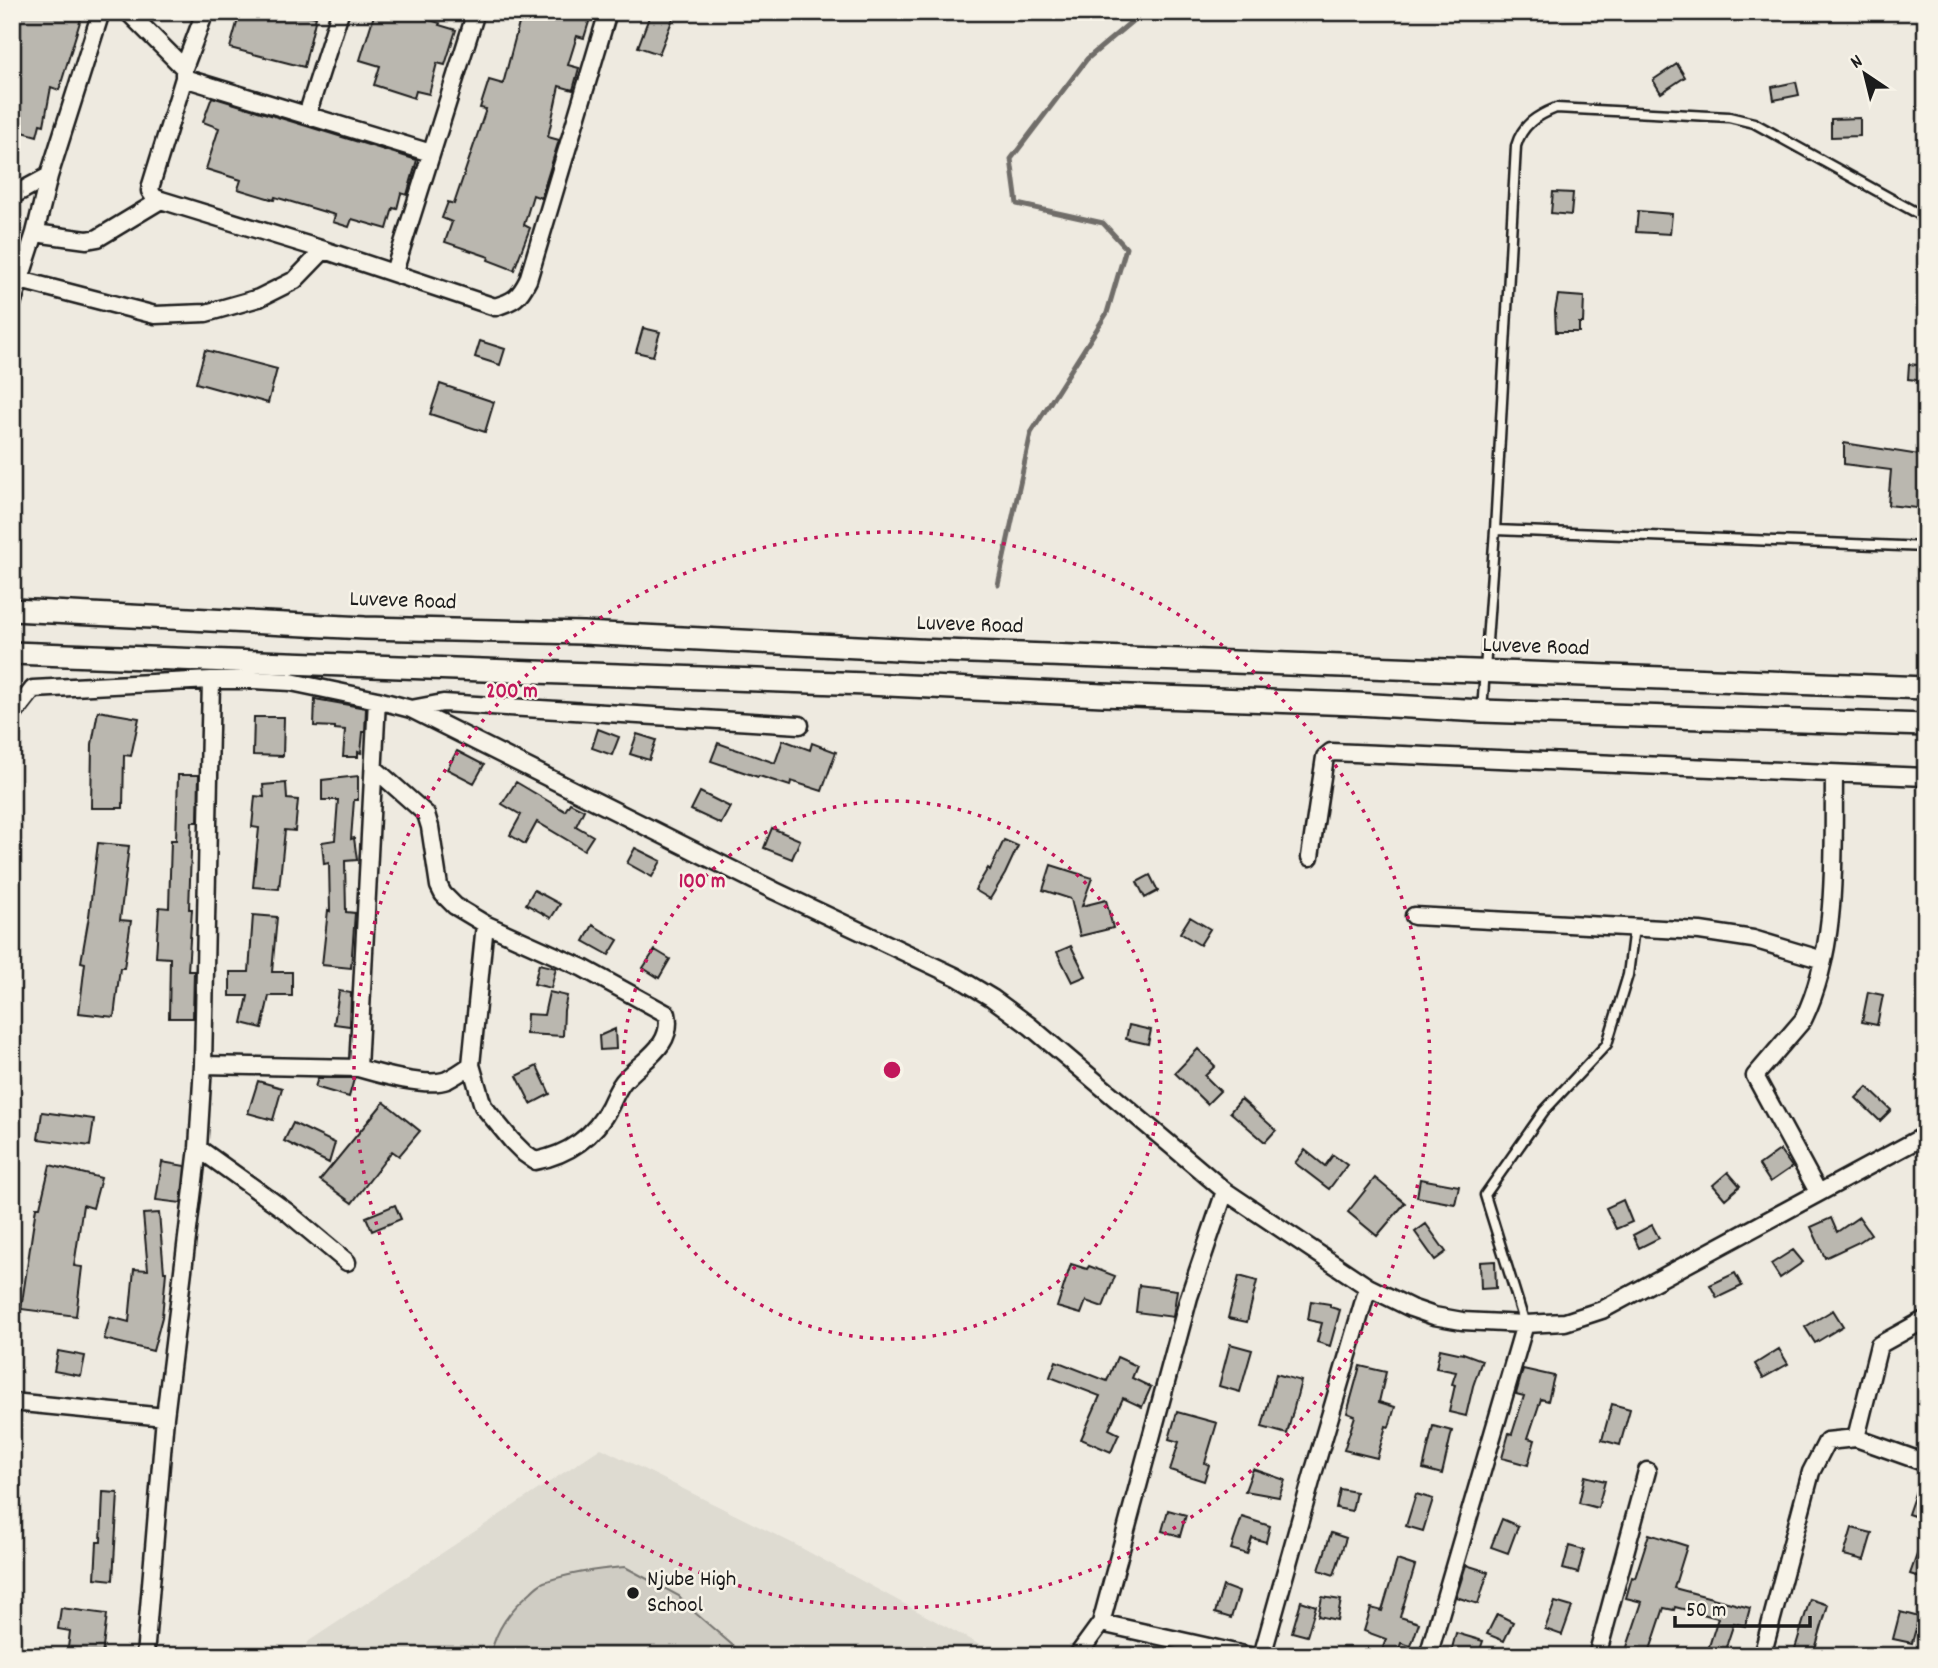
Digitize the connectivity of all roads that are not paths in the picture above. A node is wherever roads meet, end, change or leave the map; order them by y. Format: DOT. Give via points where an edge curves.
graph roads {
  1 [pos="101,12"];
  2 [pos="128,12"];
  3 [pos="205,12"];
  4 [pos="340,12"];
  5 [pos="475,12"];
  6 [pos="608,12"];
  7 [pos="184,73"];
  8 [pos="307,115"];
  9 [pos="431,153"];
  10 [pos="49,176"];
  11 [pos="12,196"];
  12 [pos="160,200"];
  13 [pos="1926,218"];
  14 [pos="35,233"];
  15 [pos="324,250"];
  16 [pos="394,272"];
  17 [pos="20,280"];
  18 [pos="12,304"];
  19 [pos="1495,530"];
  20 [pos="1926,547"];
  21 [pos="12,610"];
  22 [pos="12,653"];
  23 [pos="1485,673"];
  24 [pos="211,680"];
  25 [pos="1926,688"];
  26 [pos="377,700"];
  27 [pos="411,709"];
  28 [pos="1482,711"];
  29 [pos="12,716"];
  30 [pos="800,724"];
  31 [pos="1926,725"];
  32 [pos="374,768"];
  33 [pos="1834,774"];
  34 [pos="1926,777"];
  35 [pos="1310,857"];
  36 [pos="1414,916"];
  37 [pos="485,923"];
  38 [pos="1634,927"];
  39 [pos="1823,960"];
  40 [pos="203,1065"];
  41 [pos="471,1065"];
  42 [pos="358,1068"];
  43 [pos="1926,1135"];
  44 [pos="198,1148"];
  45 [pos="1226,1191"];
  46 [pos="1818,1192"];
  47 [pos="347,1262"];
  48 [pos="1368,1287"];
  49 [pos="1926,1320"];
  50 [pos="1525,1324"];
  51 [pos="12,1402"];
  52 [pos="164,1417"];
  53 [pos="1856,1438"];
  54 [pos="1926,1463"];
  55 [pos="1647,1471"];
  56 [pos="1101,1623"];
  57 [pos="145,1656"];
  58 [pos="1077,1656"];
  59 [pos="1249,1656"];
  60 [pos="1262,1656"];
  61 [pos="1428,1656"];
  62 [pos="1597,1656"];
  63 [pos="1762,1656"];
  1 -- 10 [label="street"];
  2 -- 7 [label="street"];
  3 -- 7 [label="street"];
  4 -- 8 [label="street"];
  5 -- 9 [label="street"];
  6 -- 16 [label="street" via="521,295 495,307"];
  7 -- 8 [label="street"];
  7 -- 12 [label="street" via="151,185 150,191"];
  8 -- 9 [label="street"];
  9 -- 16 [label="street"];
  10 -- 11 [label="street"];
  10 -- 14 [label="street"];
  12 -- 14 [label="street" via="98,238"];
  12 -- 15 [label="street"];
  13 -- 19 [label="lane" via="1754,123 1729,117 1556,108 1540,114 1519,134 1516,146"];
  14 -- 17 [label="street"];
  15 -- 16 [label="street"];
  15 -- 17 [label="street" via="295,280 260,298 206,313 155,315"];
  17 -- 18 [label="street"];
  19 -- 20 [label="lane"];
  19 -- 23 [label="lane"];
  21 -- 23 [label="street, Luveve Road"];
  22 -- 28 [label="street"];
  23 -- 25 [label="street, Luveve Road"];
  23 -- 28 [label="lane"];
  24 -- 26 [label="street" via="291,682"];
  24 -- 29 [label="street" via="33,689"];
  24 -- 40 [label="street"];
  26 -- 27 [label="street"];
  26 -- 32 [label="street"];
  27 -- 30 [label="street" via="443,703"];
  27 -- 45 [label="street" via="957,977 1030,1026"];
  28 -- 31 [label="street"];
  32 -- 37 [label="street" via="426,814 443,894"];
  32 -- 42 [label="street"];
  33 -- 34 [label="street"];
  33 -- 35 [label="street" via="1331,752 1325,757"];
  33 -- 39 [label="street" via="1834,863"];
  36 -- 38 [label="street"];
  37 -- 41 [label="street"];
  37 -- 41 [label="street" via="583,968 667,1014 669,1025 663,1042 624,1081 592,1132 564,1153 547,1159 535,1161 524,1154 483,1106"];
  38 -- 39 [label="street" via="1736,935"];
  38 -- 50 [label="lane" via="1628,975 1607,1044 1544,1111 1485,1195"];
  39 -- 46 [label="street" via="1803,1020 1755,1076"];
  40 -- 42 [label="street"];
  40 -- 44 [label="street"];
  41 -- 42 [label="street" via="445,1081 418,1082"];
  43 -- 46 [label="street"];
  44 -- 47 [label="street"];
  44 -- 52 [label="street"];
  45 -- 48 [label="street"];
  45 -- 56 [label="street" via="1189,1297"];
  46 -- 50 [label="street" via="1602,1310 1565,1322"];
  48 -- 50 [label="street" via="1434,1316"];
  48 -- 60 [label="street"];
  49 -- 53 [label="street" via="1879,1345"];
  50 -- 61 [label="street"];
  51 -- 52 [label="street"];
  52 -- 57 [label="street"];
  53 -- 54 [label="street"];
  53 -- 63 [label="street" via="1827,1441 1811,1472"];
  55 -- 62 [label="street"];
  56 -- 58 [label="street"];
  56 -- 59 [label="street"];
}
